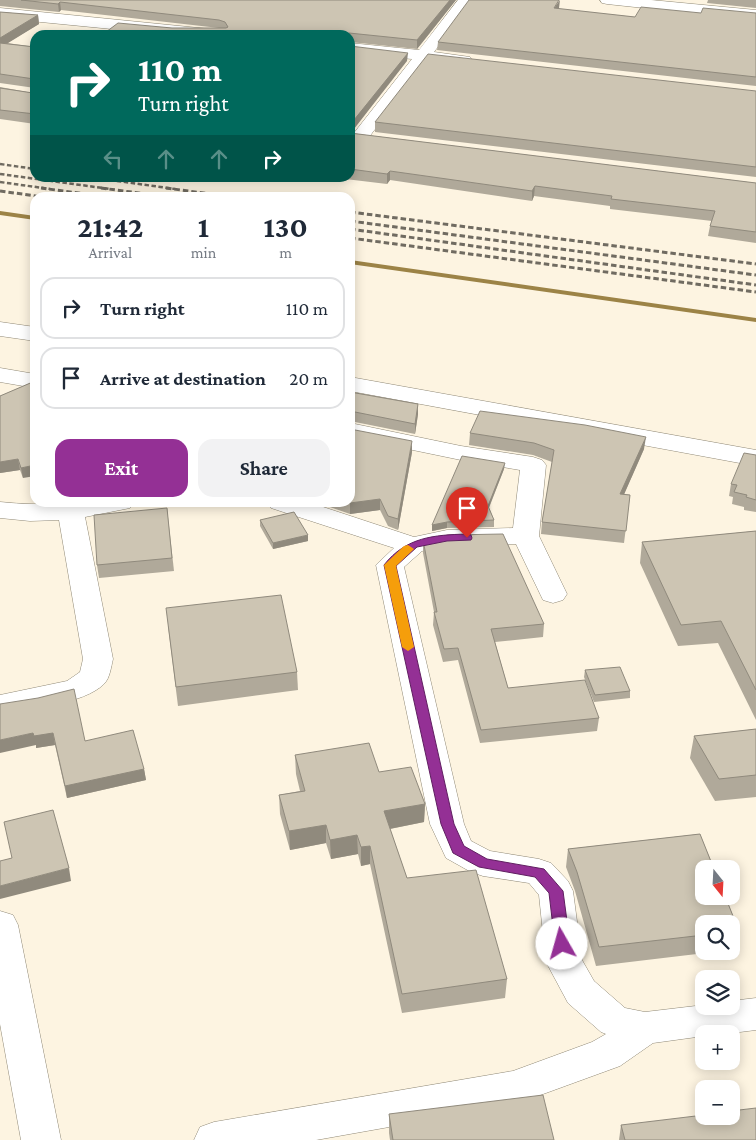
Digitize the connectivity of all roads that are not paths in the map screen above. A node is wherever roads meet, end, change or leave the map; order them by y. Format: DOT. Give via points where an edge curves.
graph roads {
  1 [pos="466,0"];
  2 [pos="607,0"];
  3 [pos="0,13"];
  4 [pos="753,14"];
  5 [pos="169,30"];
  6 [pos="355,48"];
  7 [pos="422,55"];
  8 [pos="481,62"];
  9 [pos="355,137"];
  10 [pos="380,140"];
  11 [pos="0,329"];
  12 [pos="30,333"];
  13 [pos="0,375"];
  14 [pos="30,381"];
  15 [pos="355,385"];
  16 [pos="355,431"];
  17 [pos="756,458"];
  18 [pos="295,507"];
  19 [pos="79,508"];
  20 [pos="0,510"];
  21 [pos="526,536"];
  22 [pos="413,545"];
  23 [pos="553,594"];
  24 [pos="0,705"];
  25 [pos="0,925"];
  26 [pos="756,1014"];
  27 [pos="646,1028"];
  28 [pos="41,1140"];
  29 [pos="214,1140"];
  1 -- 7 [label="street"];
  2 -- 4 [label="street"];
  3 -- 5 [label="street"];
  6 -- 7 [label="street"];
  7 -- 8 [label="street"];
  7 -- 9 [label="street" via="403,83"];
  9 -- 10 [label="street"];
  11 -- 12 [label="street"];
  13 -- 14 [label="street"];
  15 -- 17 [label="street"];
  16 -- 21 [label="street" via="533,464"];
  18 -- 22 [label="street"];
  19 -- 20 [label="street" via="20,513"];
  19 -- 24 [label="street" via="98,659 94,677 76,689"];
  21 -- 22 [label="street" via="447,538"];
  21 -- 23 [label="street"];
  22 -- 27 [label="street" via="390,565 447,824 458,849 484,864 539,872 556,891 564,962 581,992 614,1021"];
  25 -- 28 [label="street"];
  26 -- 27 [label="street"];
  27 -- 29 [label="street" via="606,1054 514,1088"];
}
